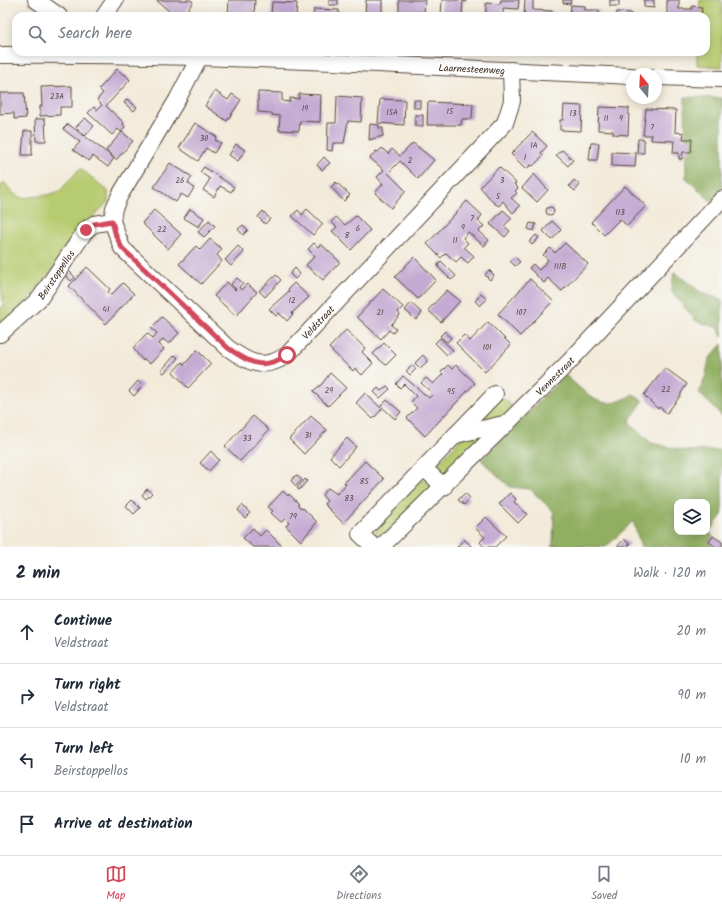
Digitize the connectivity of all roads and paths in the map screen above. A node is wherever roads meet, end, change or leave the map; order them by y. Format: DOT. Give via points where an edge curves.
graph roads {
  1 [pos="36,0"];
  2 [pos="115,0"];
  3 [pos="53,12"];
  4 [pos="107,12"];
  5 [pos="0,55"];
  6 [pos="12,55"];
  7 [pos="157,56"];
  8 [pos="199,58"];
  9 [pos="511,70"];
  10 [pos="626,76"];
  11 [pos="662,77"];
  12 [pos="722,79"];
  13 [pos="722,199"];
  14 [pos="112,221"];
  15 [pos="0,334"];
  16 [pos="495,394"];
  17 [pos="508,423"];
  18 [pos="456,435"];
  19 [pos="424,468"];
  20 [pos="444,487"];
  21 [pos="374,547"];
  22 [pos="382,547"];
  1 -- 3 [label="street"];
  2 -- 4 [label="street"];
  5 -- 6 [label="street, Laarnesteenweg"];
  7 -- 8 [label="street, Laarnesteenweg"];
  8 -- 9 [label="street, Laarnesteenweg"];
  8 -- 14 [label="street" via="120,195"];
  9 -- 10 [label="street, Laarnesteenweg"];
  9 -- 14 [label="street, Veldstraat" via="512,101 505,122 302,340 277,362 248,362 228,348 122,248"];
  11 -- 12 [label="street"];
  13 -- 17 [label="street, Vennestraat"];
  14 -- 15 [label="street, Beirstoppellos" via="94,224 86,230 40,298"];
  16 -- 18 [label="street"];
  17 -- 18 [label="street"];
  17 -- 20 [label="street, Vennestraat"];
  18 -- 19 [label="street"];
  19 -- 20 [label="street"];
  19 -- 21 [label="street" via="360,534"];
  20 -- 22 [label="street, Vennestraat"];
}
